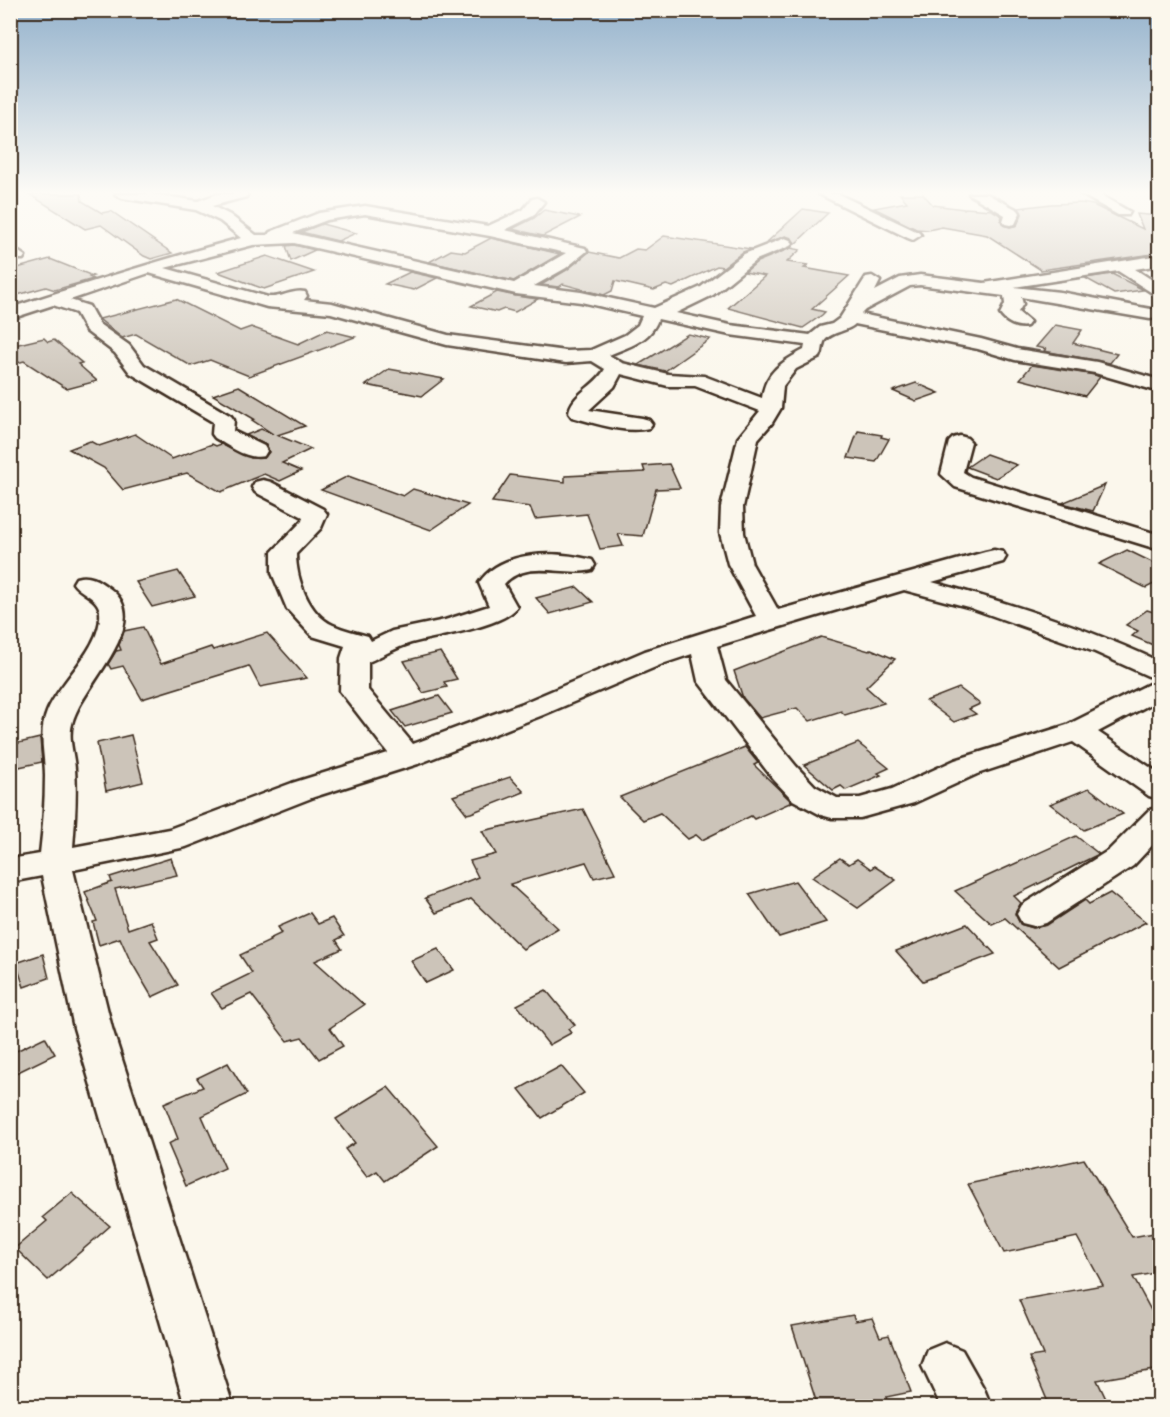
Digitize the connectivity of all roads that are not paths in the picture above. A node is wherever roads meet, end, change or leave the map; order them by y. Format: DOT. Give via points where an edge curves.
graph roads {
  1 [pos="180,260"];
  2 [pos="390,260"];
  3 [pos="567,260"];
  4 [pos="746,260"];
  5 [pos="1160,260"];
  6 [pos="1122,267"];
  7 [pos="150,268"];
  8 [pos="872,281"];
  9 [pos="968,286"];
  10 [pos="318,288"];
  11 [pos="516,289"];
  12 [pos="1012,292"];
  13 [pos="1160,293"];
  14 [pos="52,299"];
  15 [pos="284,303"];
  16 [pos="854,311"];
  17 [pos="10,314"];
  18 [pos="651,314"];
  19 [pos="1150,314"];
  20 [pos="1021,322"];
  21 [pos="815,341"];
  22 [pos="594,355"];
  23 [pos="615,367"];
  24 [pos="1160,386"];
  25 [pos="771,408"];
  26 [pos="642,424"];
  27 [pos="960,442"];
  28 [pos="256,451"];
  29 [pos="263,487"];
  30 [pos="1160,543"];
  31 [pos="994,557"];
  32 [pos="583,565"];
  33 [pos="85,583"];
  34 [pos="906,583"];
  35 [pos="771,620"];
  36 [pos="703,643"];
  37 [pos="655,657"];
  38 [pos="356,658"];
  39 [pos="1160,673"];
  40 [pos="712,681"];
  41 [pos="1160,688"];
  42 [pos="1077,731"];
  43 [pos="407,757"];
  44 [pos="1160,789"];
  45 [pos="1160,817"];
  46 [pos="55,862"];
  47 [pos="10,872"];
  48 [pos="1034,914"];
  49 [pos="945,1366"];
  50 [pos="210,1407"];
  51 [pos="967,1407"];
  1 -- 7 [label="street"];
  2 -- 11 [label="street"];
  3 -- 11 [label="street"];
  4 -- 18 [label="street" via="706,291"];
  5 -- 6 [label="street"];
  6 -- 9 [label="street"];
  6 -- 13 [label="street"];
  7 -- 14 [label="street"];
  7 -- 15 [label="street" via="247,297"];
  8 -- 16 [label="street"];
  9 -- 12 [label="street"];
  9 -- 16 [label="street" via="906,282"];
  10 -- 15 [label="street"];
  11 -- 18 [label="street" via="581,297"];
  12 -- 19 [label="street"];
  12 -- 20 [label="street" via="1014,304 1008,314"];
  14 -- 17 [label="street"];
  14 -- 28 [label="street" via="83,310 92,327 122,349 137,369 224,420 222,434"];
  15 -- 22 [label="street" via="332,308 447,340 566,357"];
  16 -- 21 [label="street" via="843,325 823,330"];
  16 -- 24 [label="street" via="1015,354 1097,368"];
  18 -- 21 [label="street"];
  18 -- 22 [label="street" via="646,328 631,339"];
  21 -- 25 [label="street" via="813,353 797,359 773,386"];
  22 -- 23 [label="street"];
  23 -- 25 [label="street" via="668,380 697,380"];
  23 -- 26 [label="street" via="607,383 580,405 579,413"];
  25 -- 35 [label="street" via="748,438 732,507 732,533 740,564"];
  27 -- 30 [label="street" via="952,474 963,482"];
  29 -- 38 [label="street" via="315,514 313,523 284,552 284,573 296,604 321,630 359,642"];
  31 -- 34 [label="street"];
  32 -- 38 [label="street" via="519,565 497,574 491,583 504,607 498,611 452,627 401,637"];
  33 -- 46 [label="street" via="108,599 113,615 108,634 68,698 57,725 60,772"];
  34 -- 35 [label="street"];
  34 -- 39 [label="street" via="977,602 1104,645"];
  35 -- 36 [label="street"];
  36 -- 37 [label="street"];
  36 -- 40 [label="street"];
  37 -- 40 [label="street"];
  37 -- 43 [label="street"];
  38 -- 43 [label="street" via="354,691"];
  40 -- 42 [label="street" via="785,773 804,793 832,808 860,808 903,796 966,767"];
  41 -- 42 [label="street"];
  42 -- 44 [label="street"];
  43 -- 46 [label="street" via="303,790 175,839"];
  45 -- 48 [label="street" via="1121,858"];
  46 -- 47 [label="street"];
  46 -- 50 [label="street" via="93,1028"];
  49 -- 51 [label="street"];
}
